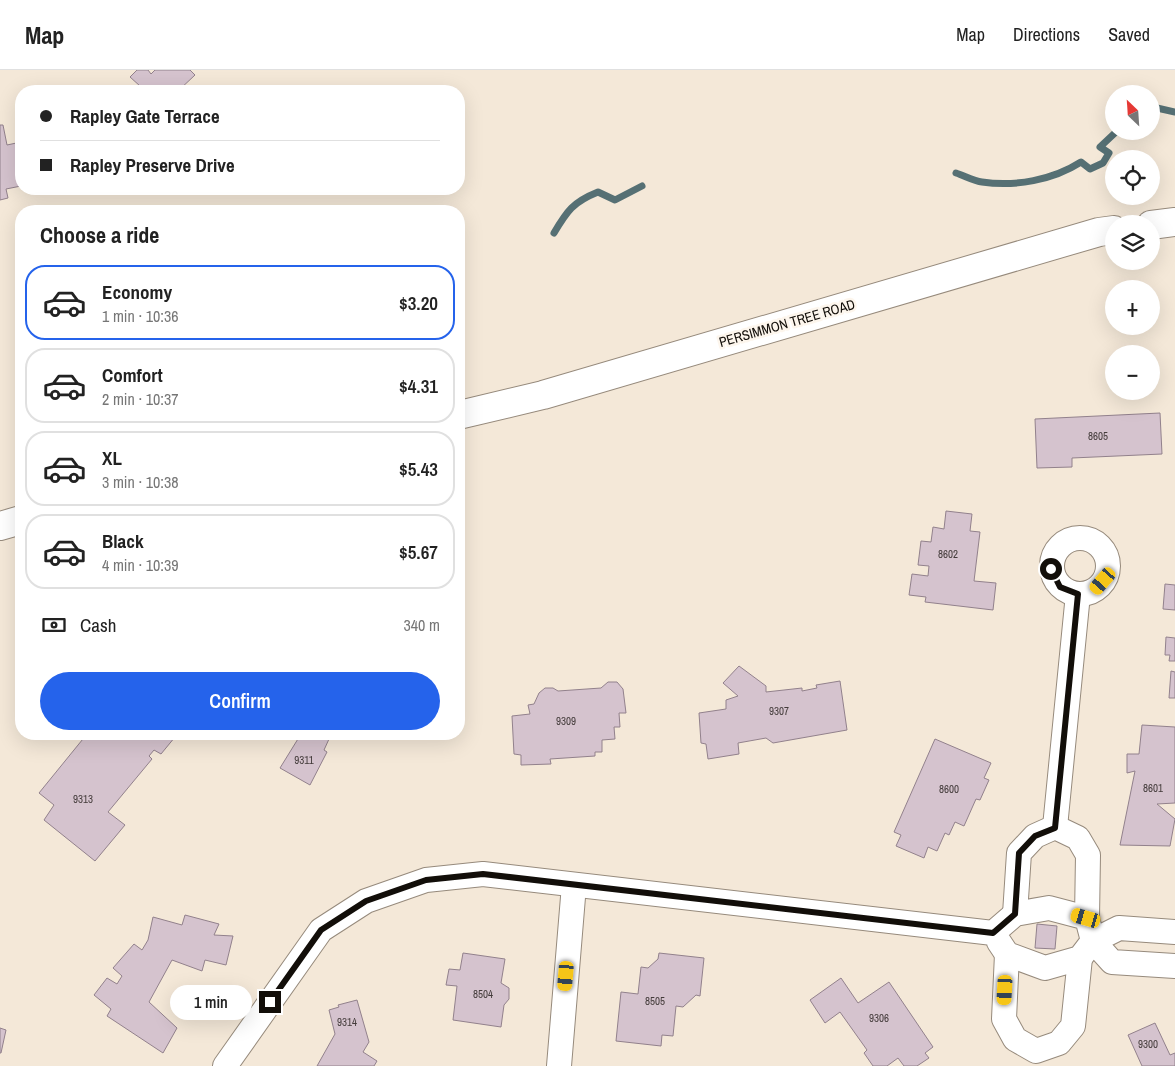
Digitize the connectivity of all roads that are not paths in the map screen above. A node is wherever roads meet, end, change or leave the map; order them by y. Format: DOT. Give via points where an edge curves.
graph roads {
  1 [pos="1175,222"];
  2 [pos="1160,224"];
  3 [pos="1105,232"];
  4 [pos="465,414"];
  5 [pos="15,522"];
  6 [pos="0,526"];
  7 [pos="1078,594"];
  8 [pos="1055,828"];
  9 [pos="574,886"];
  10 [pos="1015,914"];
  11 [pos="1175,932"];
  12 [pos="993,933"];
  13 [pos="1086,939"];
  14 [pos="1007,954"];
  15 [pos="1175,966"];
  16 [pos="225,1066"];
  17 [pos="559,1066"];
  1 -- 2 [label="main road"];
  3 -- 4 [label="main road, PERSIMMON TREE ROAD" via="544,395"];
  5 -- 6 [label="main road"];
  7 -- 8 [label="street"];
  8 -- 10 [label="street" via="1035,836 1019,853"];
  8 -- 13 [label="street" via="1078,838 1088,855"];
  9 -- 12 [label="street"];
  9 -- 16 [label="street" via="483,874 426,880 366,901 321,930"];
  9 -- 17 [label="street"];
  10 -- 12 [label="street"];
  10 -- 13 [label="street" via="1049,908"];
  11 -- 13 [label="street" via="1119,928"];
  12 -- 14 [label="street"];
  13 -- 14 [label="street" via="1045,968"];
  13 -- 14 [label="street" via="1073,1026 1059,1043 1036,1051 1015,1040 1004,1020"];
  13 -- 15 [label="street" via="1112,962"];
}
